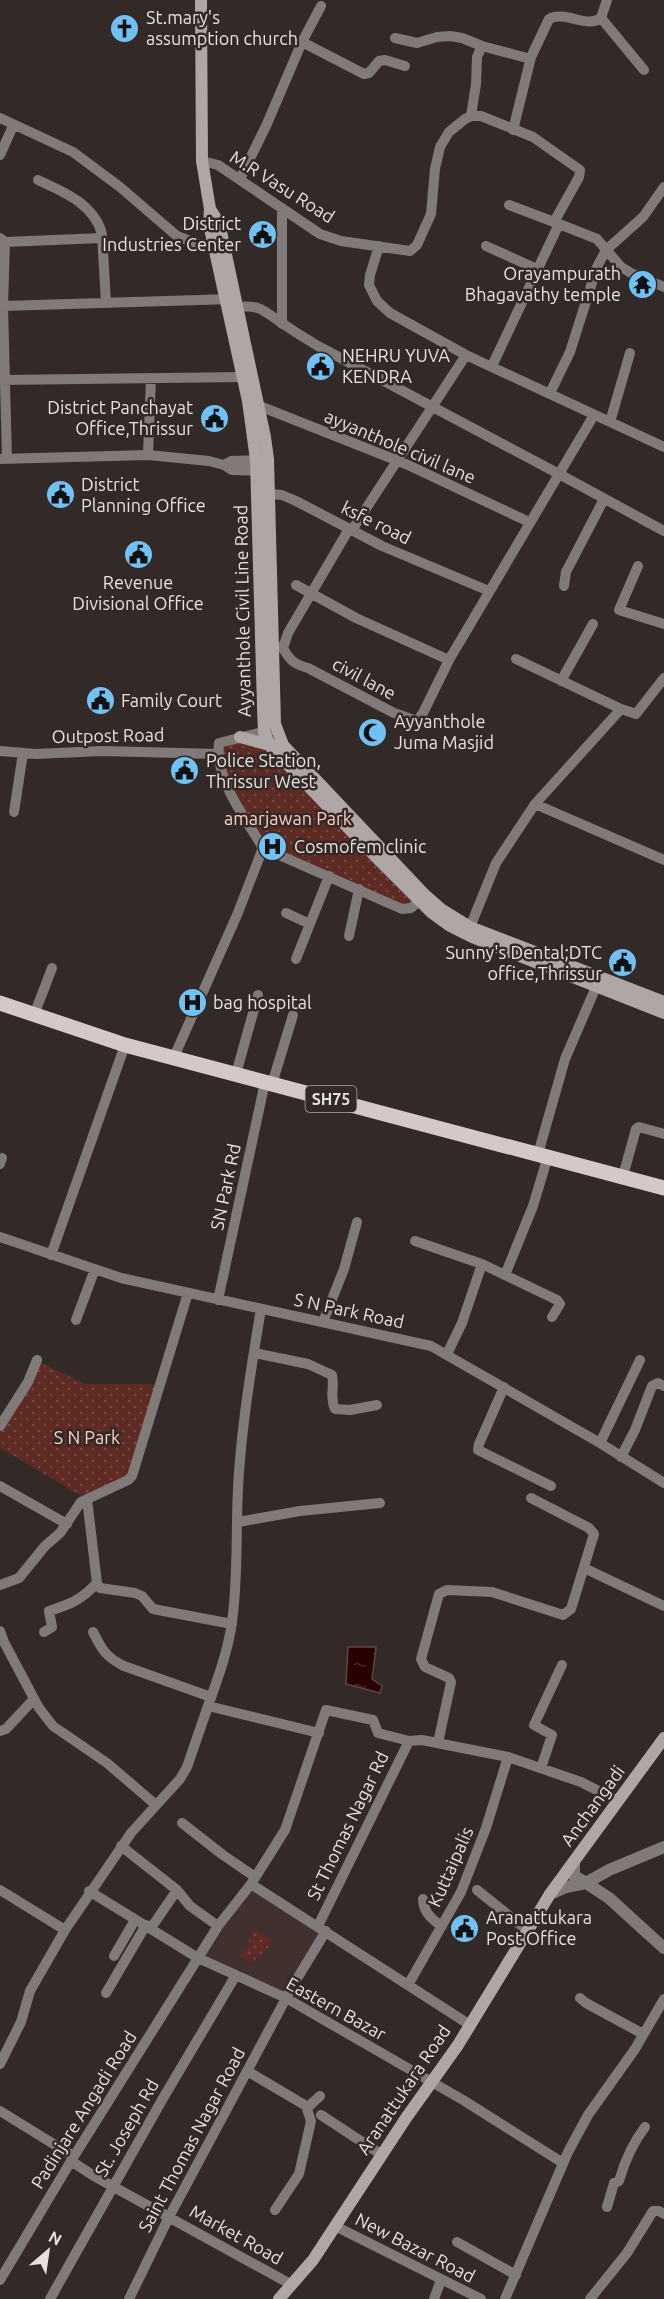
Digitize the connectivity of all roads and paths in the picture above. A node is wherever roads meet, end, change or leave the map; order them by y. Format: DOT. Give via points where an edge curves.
graph roads {
  1 [pos="201,0"];
  2 [pos="607,0"];
  3 [pos="321,6"];
  4 [pos="601,18"];
  5 [pos="395,38"];
  6 [pos="302,42"];
  7 [pos="483,46"];
  8 [pos="531,57"];
  9 [pos="405,66"];
  10 [pos="644,70"];
  11 [pos="471,116"];
  12 [pos="0,118"];
  13 [pos="14,126"];
  14 [pos="513,130"];
  15 [pos="0,155"];
  16 [pos="202,161"];
  17 [pos="240,179"];
  18 [pos="38,180"];
  19 [pos="664,187"];
  20 [pos="509,205"];
  21 [pos="282,208"];
  22 [pos="210,209"];
  23 [pos="557,221"];
  24 [pos="102,238"];
  25 [pos="3,240"];
  26 [pos="213,244"];
  27 [pos="379,246"];
  28 [pos="486,246"];
  29 [pos="606,250"];
  30 [pos="537,269"];
  31 [pos="664,287"];
  32 [pos="233,302"];
  33 [pos="106,303"];
  34 [pos="2,306"];
  35 [pos="282,324"];
  36 [pos="630,353"];
  37 [pos="466,355"];
  38 [pos="492,366"];
  39 [pos="243,377"];
  40 [pos="150,378"];
  41 [pos="3,380"];
  42 [pos="550,393"];
  43 [pos="257,405"];
  44 [pos="434,408"];
  45 [pos="594,415"];
  46 [pos="610,422"];
  47 [pos="664,447"];
  48 [pos="148,455"];
  49 [pos="4,459"];
  50 [pos="397,461"];
  51 [pos="263,466"];
  52 [pos="559,474"];
  53 [pos="269,495"];
  54 [pos="604,499"];
  55 [pos="529,522"];
  56 [pos="351,530"];
  57 [pos="664,531"];
  58 [pos="638,566"];
  59 [pos="296,585"];
  60 [pos="564,586"];
  61 [pos="489,591"];
  62 [pos="311,594"];
  63 [pos="593,624"];
  64 [pos="664,624"];
  65 [pos="272,649"];
  66 [pos="516,659"];
  67 [pos="449,660"];
  68 [pos="664,678"];
  69 [pos="561,681"];
  70 [pos="621,709"];
  71 [pos="270,730"];
  72 [pos="240,737"];
  73 [pos="276,745"];
  74 [pos="0,751"];
  75 [pos="23,753"];
  76 [pos="218,753"];
  77 [pos="535,804"];
  78 [pos="14,812"];
  79 [pos="263,848"];
  80 [pos="664,860"];
  81 [pos="328,876"];
  82 [pos="359,890"];
  83 [pos="419,901"];
  84 [pos="438,912"];
  85 [pos="286,913"];
  86 [pos="310,924"];
  87 [pos="468,931"];
  88 [pos="349,936"];
  89 [pos="296,958"];
  90 [pos="52,968"];
  91 [pos="568,971"];
  92 [pos="596,987"];
  93 [pos="258,995"];
  94 [pos="664,1002"];
  95 [pos="0,1003"];
  96 [pos="664,1013"];
  97 [pos="34,1015"];
  98 [pos="293,1015"];
  99 [pos="125,1045"];
  100 [pos="174,1057"];
  101 [pos="236,1074"];
  102 [pos="269,1083"];
  103 [pos="664,1134"];
  104 [pos="543,1155"];
  105 [pos="623,1176"];
  106 [pos="664,1188"];
  107 [pos="357,1222"];
  108 [pos="0,1237"];
  109 [pos="415,1242"];
  110 [pos="51,1255"];
  111 [pos="482,1264"];
  112 [pos="95,1269"];
  113 [pos="505,1275"];
  114 [pos="188,1293"];
  115 [pos="218,1300"];
  116 [pos="261,1309"];
  117 [pos="552,1317"];
  118 [pos="76,1320"];
  119 [pos="323,1322"];
  120 [pos="254,1353"];
  121 [pos="447,1354"];
  122 [pos="37,1360"];
  123 [pos="640,1360"];
  124 [pos="664,1386"];
  125 [pos="504,1387"];
  126 [pos="376,1405"];
  127 [pos="0,1426"];
  128 [pos="600,1443"];
  129 [pos="621,1456"];
  130 [pos="664,1483"];
  131 [pos="0,1486"];
  132 [pos="551,1486"];
  133 [pos="531,1498"];
  134 [pos="87,1500"];
  135 [pos="380,1503"];
  136 [pos="238,1522"];
  137 [pos="67,1524"];
  138 [pos="585,1568"];
  139 [pos="97,1583"];
  140 [pos="0,1585"];
  141 [pos="664,1606"];
  142 [pos="232,1624"];
  143 [pos="44,1632"];
  144 [pos="93,1632"];
  145 [pos="1,1639"];
  146 [pos="561,1665"];
  147 [pos="34,1699"];
  148 [pos="209,1701"];
  149 [pos="0,1731"];
  150 [pos="319,1733"];
  151 [pos="664,1738"];
  152 [pos="409,1741"];
  153 [pos="438,1743"];
  154 [pos="508,1757"];
  155 [pos="541,1768"];
  156 [pos="618,1801"];
  157 [pos="156,1805"];
  158 [pos="182,1823"];
  159 [pos="121,1846"];
  160 [pos="664,1847"];
  161 [pos="574,1864"];
  162 [pos="253,1881"];
  163 [pos="586,1883"];
  164 [pos="0,1890"];
  165 [pos="177,1890"];
  166 [pos="477,1890"];
  167 [pos="89,1892"];
  168 [pos="550,1894"];
  169 [pos="423,1899"];
  170 [pos="135,1920"];
  171 [pos="218,1926"];
  172 [pos="442,1926"];
  173 [pos="148,1927"];
  174 [pos="322,1929"];
  175 [pos="65,1930"];
  176 [pos="528,1931"];
  177 [pos="664,1948"];
  178 [pos="114,1956"];
  179 [pos="198,1958"];
  180 [pos="236,1976"];
  181 [pos="408,1985"];
  182 [pos="106,1993"];
  183 [pos="286,1998"];
  184 [pos="580,1998"];
  185 [pos="664,1999"];
  186 [pos="470,2025"];
  187 [pos="643,2034"];
  188 [pos="0,2064"];
  189 [pos="247,2071"];
  190 [pos="432,2082"];
  191 [pos="320,2096"];
  192 [pos="306,2106"];
  193 [pos="0,2111"];
  194 [pos="321,2115"];
  195 [pos="645,2127"];
  196 [pos="382,2155"];
  197 [pos="72,2158"];
  198 [pos="563,2163"];
  199 [pos="112,2186"];
  200 [pos="607,2206"];
  201 [pos="275,2210"];
  202 [pos="664,2214"];
  203 [pos="169,2217"];
  204 [pos="335,2226"];
  205 [pos="457,2242"];
  206 [pos="516,2275"];
  207 [pos="0,2280"];
  208 [pos="441,2280"];
  209 [pos="292,2285"];
  210 [pos="50,2299"];
  211 [pos="129,2299"];
  212 [pos="279,2299"];
  213 [pos="434,2299"];
  214 [pos="481,2299"];
  215 [pos="504,2299"];
  216 [pos="590,2299"];
  1 -- 16 [label="main road, Ayyanthole Civil Line Road"];
  2 -- 4 [label="street"];
  3 -- 6 [label="street"];
  4 -- 8 [label="street" via="594,22 553,17 546,23"];
  4 -- 10 [label="street"];
  5 -- 7 [label="street" via="417,43 450,36"];
  6 -- 9 [label="street" via="364,74 379,61"];
  6 -- 17 [label="street"];
  7 -- 8 [label="street"];
  7 -- 11 [label="street" via="477,57"];
  8 -- 14 [label="street"];
  11 -- 14 [label="street" via="481,116"];
  11 -- 27 [label="street, M.R Vasu Road" via="454,127 440,147 431,214 417,245 410,251"];
  12 -- 13 [label="street"];
  13 -- 15 [label="street"];
  13 -- 26 [label="street" via="73,152 177,236 198,244"];
  14 -- 23 [label="street" via="533,137 580,170"];
  16 -- 17 [label="street, M.R Vasu Road" via="218,165"];
  16 -- 22 [label="main road, Ayyanthole Civil Line Road"];
  17 -- 21 [label="street, M.R Vasu Road"];
  18 -- 24 [label="street" via="88,208 99,223"];
  19 -- 29 [label="street" via="643,217"];
  20 -- 23 [label="street"];
  21 -- 27 [label="street, M.R Vasu Road" via="320,234"];
  21 -- 35 [label="street"];
  22 -- 26 [label="main road, Ayyanthole Civil Line Road"];
  22 -- 32 [label="main road, Ayyanthole Civil Line Road" via="222,236"];
  23 -- 29 [label="street" via="597,239"];
  23 -- 30 [label="street"];
  24 -- 25 [label="street"];
  24 -- 33 [label="street"];
  25 -- 34 [label="street"];
  26 -- 32 [label="main road, Ayyanthole Civil Line Road"];
  27 -- 37 [label="street" via="369,285 377,301 390,313"];
  28 -- 30 [label="street"];
  29 -- 31 [label="street" via="630,273"];
  29 -- 42 [label="street" via="570,352"];
  30 -- 38 [label="street"];
  32 -- 33 [label="street"];
  32 -- 35 [label="street" via="258,307"];
  32 -- 39 [label="main road, Ayyanthole Civil Line Road"];
  32 -- 43 [label="main road, Ayyanthole Civil Line Road"];
  33 -- 34 [label="street"];
  34 -- 41 [label="street"];
  35 -- 44 [label="street"];
  36 -- 46 [label="street"];
  37 -- 38 [label="street"];
  37 -- 44 [label="street"];
  38 -- 42 [label="street"];
  39 -- 40 [label="street"];
  39 -- 51 [label="main road, Ayyanthole Civil Line Road"];
  40 -- 41 [label="street"];
  40 -- 48 [label="street"];
  41 -- 49 [label="street"];
  42 -- 45 [label="street"];
  43 -- 50 [label="street, ayyanthole civil lane"];
  43 -- 51 [label="main road, Ayyanthole Civil Line Road"];
  44 -- 50 [label="street"];
  44 -- 52 [label="street"];
  45 -- 46 [label="street"];
  45 -- 52 [label="street, civil lane"];
  46 -- 47 [label="street"];
  48 -- 49 [label="street"];
  48 -- 51 [label="street" via="209,461 232,470"];
  50 -- 55 [label="street, ayyanthole civil lane"];
  50 -- 56 [label="street"];
  51 -- 53 [label="main road, Ayyanthole Civil Line Road"];
  51 -- 65 [label="main road, Ayyanthole Civil Line Road"];
  52 -- 54 [label="street"];
  52 -- 55 [label="street, civil lane"];
  53 -- 56 [label="street, ksfe road" via="282,495"];
  53 -- 65 [label="main road, Ayyanthole Civil Line Road"];
  54 -- 57 [label="street"];
  54 -- 60 [label="street" via="566,572"];
  55 -- 61 [label="street, civil lane"];
  56 -- 61 [label="street, ksfe road"];
  56 -- 62 [label="street"];
  58 -- 64 [label="street" via="619,609"];
  59 -- 62 [label="street"];
  61 -- 67 [label="street, civil lane"];
  62 -- 65 [label="street" via="288,633"];
  62 -- 67 [label="street"];
  63 -- 69 [label="street"];
  65 -- 67 [label="street, civil lane" via="294,664 417,721"];
  65 -- 71 [label="main road, Ayyanthole Civil Line Road"];
  66 -- 69 [label="street"];
  68 -- 70 [label="street" via="636,714"];
  69 -- 70 [label="street"];
  70 -- 77 [label="street"];
  71 -- 72 [label="street"];
  71 -- 73 [label="main road, Ayyanthole Civil Line Road"];
  72 -- 73 [label="main road"];
  72 -- 76 [label="street" via="219,743"];
  73 -- 83 [label="main road, Ayyanthole Civil Line Road"];
  73 -- 84 [label="main road, Ayyanthole Civil Line Road"];
  74 -- 75 [label="street, Outpost Road"];
  75 -- 76 [label="street, Outpost Road"];
  75 -- 78 [label="street"];
  76 -- 79 [label="street" via="218,764 228,788"];
  77 -- 80 [label="street"];
  77 -- 87 [label="street" via="496,863"];
  79 -- 81 [label="street"];
  79 -- 100 [label="street"];
  81 -- 82 [label="street"];
  81 -- 86 [label="street"];
  82 -- 83 [label="street" via="402,909"];
  82 -- 88 [label="street"];
  83 -- 84 [label="main road, Ayyanthole Civil Line Road"];
  84 -- 87 [label="main road, Ayyanthole Civil Line Road"];
  85 -- 86 [label="street"];
  86 -- 89 [label="street"];
  87 -- 91 [label="main road, Ayyanthole Civil Line Road"];
  90 -- 97 [label="street"];
  91 -- 92 [label="main road, Ayyanthole Civil Line Road"];
  91 -- 94 [label="main road, Ayyanthole Civil Line Road"];
  92 -- 96 [label="main road, Ayyanthole Civil Line Road"];
  92 -- 104 [label="street" via="566,1059"];
  93 -- 101 [label="street"];
  95 -- 97 [label="main road, SH75"];
  97 -- 99 [label="main road, SH75"];
  98 -- 102 [label="street, SN Park Rd"];
  99 -- 100 [label="main road, SH75"];
  99 -- 110 [label="street"];
  100 -- 101 [label="main road, SH75"];
  101 -- 102 [label="main road, SH75"];
  102 -- 104 [label="main road, SH75"];
  102 -- 115 [label="street, SN Park Rd"];
  103 -- 105 [label="street" via="636,1129"];
  104 -- 105 [label="main road, SH75"];
  104 -- 113 [label="street" via="533,1206"];
  105 -- 106 [label="main road, SH75"];
  107 -- 119 [label="street"];
  108 -- 110 [label="street, S N Park Road"];
  109 -- 111 [label="street"];
  110 -- 112 [label="street, S N Park Road"];
  111 -- 113 [label="street"];
  111 -- 121 [label="street"];
  112 -- 114 [label="street, S N Park Road"];
  112 -- 118 [label="street"];
  113 -- 117 [label="street" via="560,1302"];
  114 -- 115 [label="street, S N Park Road"];
  114 -- 134 [label="street" via="136,1470 128,1480"];
  115 -- 116 [label="street, S N Park Road"];
  116 -- 119 [label="street, S N Park Road"];
  116 -- 120 [label="street"];
  119 -- 121 [label="street, S N Park Road" via="430,1346"];
  120 -- 126 [label="street" via="308,1364 332,1375 330,1399 335,1409"];
  120 -- 136 [label="street" via="243,1426"];
  121 -- 125 [label="street, S N Park Road"];
  122 -- 127 [label="street"];
  123 -- 128 [label="street"];
  124 -- 129 [label="street" via="652,1386"];
  125 -- 128 [label="street, S N Park Road"];
  125 -- 132 [label="street" via="478,1450"];
  128 -- 129 [label="street, S N Park Road"];
  129 -- 130 [label="street, S N Park Road"];
  131 -- 137 [label="street"];
  133 -- 138 [label="street" via="589,1527 594,1534"];
  134 -- 137 [label="street" via="81,1502"];
  134 -- 139 [label="street"];
  135 -- 136 [label="street"];
  136 -- 142 [label="street"];
  137 -- 140 [label="street" via="19,1578"];
  138 -- 141 [label="street"];
  138 -- 153 [label="street" via="571,1609 563,1615 492,1592 447,1590 439,1594 421,1659 425,1667 451,1682"];
  139 -- 142 [label="street" via="105,1590 142,1596 153,1609"];
  139 -- 143 [label="street" via="83,1597 49,1611 52,1628"];
  142 -- 148 [label="street"];
  144 -- 148 [label="street" via="104,1654 112,1660"];
  145 -- 147 [label="street"];
  146 -- 155 [label="street" via="534,1725 552,1735"];
  147 -- 149 [label="street"];
  147 -- 157 [label="street" via="53,1726 107,1763"];
  148 -- 150 [label="street"];
  148 -- 157 [label="street" via="187,1767"];
  150 -- 152 [label="street" via="326,1710 373,1720 378,1733"];
  150 -- 162 [label="street" via="285,1830"];
  151 -- 156 [label="main road, Anchangadi"];
  152 -- 153 [label="street"];
  152 -- 174 [label="street, St Thomas Nagar Rd"];
  153 -- 154 [label="street"];
  154 -- 155 [label="street"];
  154 -- 172 [label="street, Kuttaipalis" via="486,1828 461,1892"];
  155 -- 156 [label="street"];
  156 -- 161 [label="main road, Anchangadi"];
  157 -- 159 [label="street"];
  158 -- 162 [label="street"];
  159 -- 165 [label="street"];
  159 -- 167 [label="street"];
  160 -- 163 [label="street"];
  161 -- 163 [label="street" via="574,1876"];
  161 -- 168 [label="main road, Anchangadi"];
  162 -- 171 [label="street, Padinjare Angadi Road"];
  162 -- 174 [label="street"];
  163 -- 168 [label="street"];
  163 -- 177 [label="street" via="609,1898"];
  164 -- 175 [label="street"];
  165 -- 171 [label="street" via="190,1906"];
  165 -- 173 [label="street"];
  166 -- 176 [label="street"];
  167 -- 170 [label="street, Eastern Bazar"];
  167 -- 175 [label="street"];
  168 -- 176 [label="main road, Aranattukara Road"];
  169 -- 172 [label="street" via="430,1919"];
  170 -- 173 [label="street, Eastern Bazar"];
  170 -- 178 [label="street"];
  171 -- 179 [label="street, Padinjare Angadi Road"];
  172 -- 181 [label="street, Kuttaipalis"];
  173 -- 179 [label="street, Eastern Bazar"];
  173 -- 182 [label="street"];
  174 -- 181 [label="street"];
  174 -- 183 [label="street, St Thomas Nagar Rd"];
  175 -- 188 [label="street" via="30,1991 21,2022"];
  176 -- 186 [label="main road, Aranattukara Road"];
  179 -- 180 [label="street, Eastern Bazar"];
  179 -- 197 [label="street, Padinjare Angadi Road"];
  180 -- 183 [label="street, Eastern Bazar"];
  180 -- 199 [label="street, St. Joseph Rd"];
  181 -- 186 [label="street"];
  183 -- 189 [label="street, Saint Thomas Nagar Road"];
  183 -- 190 [label="street, Eastern Bazar"];
  184 -- 187 [label="street"];
  185 -- 187 [label="street"];
  186 -- 190 [label="main road, Aranattukara Road"];
  187 -- 198 [label="street" via="588,2115"];
  189 -- 192 [label="street"];
  189 -- 203 [label="street, Saint Thomas Nagar Road"];
  190 -- 196 [label="main road, Aranattukara Road"];
  190 -- 198 [label="street, Eastern Bazar"];
  191 -- 192 [label="street"];
  192 -- 201 [label="street" via="312,2121 299,2174"];
  193 -- 197 [label="street, Market Road"];
  194 -- 196 [label="street"];
  195 -- 200 [label="street" via="630,2150 619,2181 614,2183"];
  196 -- 204 [label="main road, Aranattukara Road"];
  197 -- 199 [label="street, Market Road"];
  197 -- 207 [label="street, Padinjare Angadi Road"];
  198 -- 206 [label="street"];
  199 -- 203 [label="street, Market Road"];
  199 -- 210 [label="street, St. Joseph Rd"];
  202 -- 216 [label="street" via="653,2211 627,2253"];
  203 -- 209 [label="street, Market Road"];
  203 -- 211 [label="street, Saint Thomas Nagar Road"];
  204 -- 208 [label="street, New Bazar Road"];
  204 -- 209 [label="main road, Aranattukara Road" via="314,2260"];
  205 -- 206 [label="street"];
  206 -- 215 [label="street"];
  208 -- 213 [label="street"];
  208 -- 214 [label="street, New Bazar Road"];
  209 -- 212 [label="main road, Aranattukara Road"];
}
